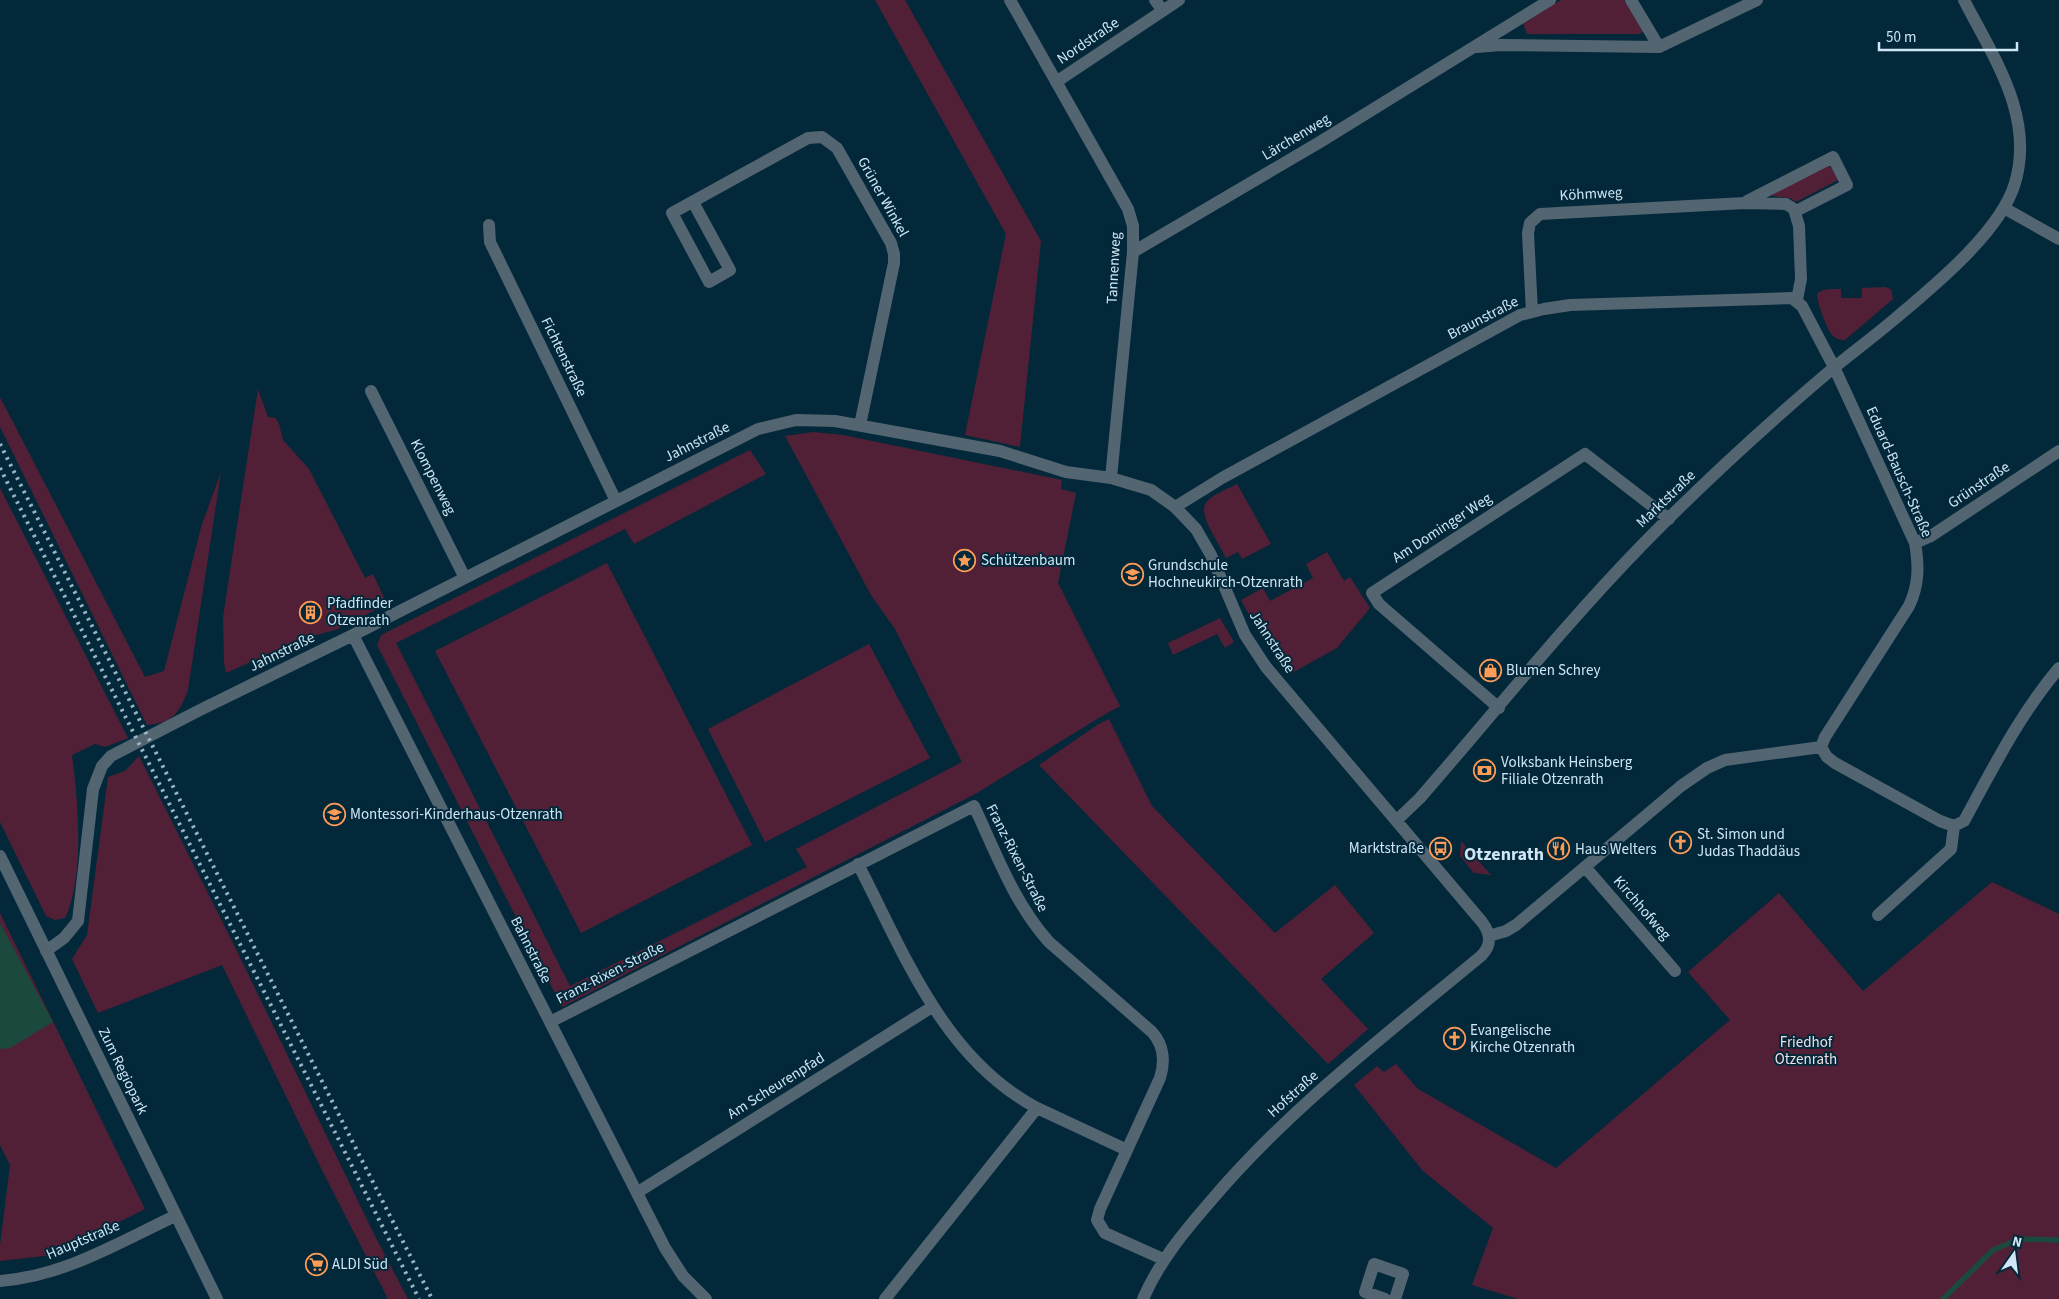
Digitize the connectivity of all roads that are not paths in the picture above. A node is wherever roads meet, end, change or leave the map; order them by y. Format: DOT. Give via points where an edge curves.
graph roads {
  1 [pos="1010,0"];
  2 [pos="1155,0"];
  3 [pos="1179,0"];
  4 [pos="1550,0"];
  5 [pos="1631,0"];
  6 [pos="1757,0"];
  7 [pos="1964,0"];
  8 [pos="1163,11"];
  9 [pos="1474,47"];
  10 [pos="1659,47"];
  11 [pos="1056,82"];
  12 [pos="693,202"];
  13 [pos="1745,203"];
  14 [pos="2004,208"];
  15 [pos="1796,211"];
  16 [pos="489,225"];
  17 [pos="2059,239"];
  18 [pos="1133,252"];
  19 [pos="1797,300"];
  20 [pos="1532,312"];
  21 [pos="1834,368"];
  22 [pos="371,391"];
  23 [pos="860,425"];
  24 [pos="2059,451"];
  25 [pos="1112,478"];
  26 [pos="616,501"];
  27 [pos="1175,507"];
  28 [pos="1668,519"];
  29 [pos="1915,544"];
  30 [pos="466,578"];
  31 [pos="353,636"];
  32 [pos="2059,668"];
  33 [pos="1499,708"];
  34 [pos="1821,747"];
  35 [pos="1397,820"];
  36 [pos="1954,826"];
  37 [pos="0,856"];
  38 [pos="858,864"];
  39 [pos="1586,867"];
  40 [pos="1878,915"];
  41 [pos="1489,936"];
  42 [pos="46,951"];
  43 [pos="1675,971"];
  44 [pos="932,1007"];
  45 [pos="550,1022"];
  46 [pos="1037,1108"];
  47 [pos="1127,1150"];
  48 [pos="638,1192"];
  49 [pos="175,1216"];
  50 [pos="1163,1259"];
  51 [pos="0,1281"];
  52 [pos="1377,1298"];
  53 [pos="217,1299"];
  54 [pos="706,1299"];
  55 [pos="886,1299"];
  56 [pos="1143,1299"];
  57 [pos="1395,1299"];
  1 -- 11 [label="street, Tannenweg"];
  2 -- 8 [label="street"];
  3 -- 8 [label="street, Nordstraße"];
  4 -- 9 [label="street, Lärchenweg"];
  5 -- 10 [label="street"];
  6 -- 10 [label="street, Lärchenweg"];
  7 -- 14 [label="street, Marktstraße" via="2010,91 2019,123 2020,162 2016,183"];
  8 -- 11 [label="street, Nordstraße"];
  9 -- 10 [label="street, Lärchenweg"];
  9 -- 18 [label="street, Lärchenweg"];
  11 -- 18 [label="street, Tannenweg" via="1128,209 1133,226"];
  12 -- 12 [label="street, Grüner Winkel" via="672,213 709,282 730,270"];
  12 -- 23 [label="street, Grüner Winkel" via="808,138 822,138 837,148 888,237 894,254"];
  13 -- 15 [label="street, Köhmweg" via="1783,203"];
  13 -- 15 [label="street, Köhmweg" via="1833,157 1846,184"];
  13 -- 20 [label="street, Köhmweg" via="1540,214 1528,228"];
  14 -- 17 [label="street"];
  14 -- 21 [label="street, Marktstraße" via="1979,240 1940,278"];
  15 -- 19 [label="street" via="1801,279"];
  16 -- 26 [label="street, Fichtenstraße" via="490,242"];
  18 -- 25 [label="street, Tannenweg"];
  19 -- 20 [label="street, Braunstraße" via="1577,305"];
  19 -- 21 [label="street"];
  20 -- 27 [label="street, Braunstraße" via="1494,328"];
  21 -- 28 [label="street, Marktstraße" via="1744,446"];
  21 -- 29 [label="street, Eduard-Bausch-Straße"];
  22 -- 30 [label="street, Klompenweg"];
  23 -- 25 [label="street, Jahnstraße" via="1000,451 1066,472"];
  23 -- 26 [label="street, Jahnstraße" via="809,419 770,425"];
  24 -- 29 [label="street, Grünstraße"];
  25 -- 27 [label="street, Jahnstraße" via="1151,490"];
  26 -- 30 [label="street, Jahnstraße"];
  27 -- 35 [label="street, Jahnstraße" via="1192,523 1205,544 1242,630 1266,667"];
  28 -- 33 [label="street, Marktstraße"];
  28 -- 33 [label="street, Am Dominger Weg" via="1585,454 1372,594 1379,604"];
  29 -- 34 [label="street, Eduard-Bausch-Straße" via="1918,570 1912,598"];
  30 -- 31 [label="street, Jahnstraße"];
  31 -- 42 [label="street, Jahnstraße" via="111,756 102,766 93,789 78,921 64,938"];
  31 -- 45 [label="street, Bahnstraße"];
  32 -- 36 [label="street" via="2013,733 1964,821"];
  33 -- 35 [label="street, Marktstraße"];
  34 -- 36 [label="street" via="1835,763"];
  34 -- 39 [label="street" via="1725,760 1712,765 1682,786"];
  35 -- 41 [label="street" via="1482,922"];
  36 -- 40 [label="street" via="1951,849"];
  37 -- 42 [label="street, Zum Regiopark"];
  38 -- 44 [label="street"];
  38 -- 45 [label="street, Franz-Rixen-Straße"];
  38 -- 47 [label="street, Franz-Rixen-Straße" via="974,806 1016,895 1035,926 1152,1032 1158,1042 1163,1055 1161,1074"];
  39 -- 41 [label="street" via="1513,927"];
  39 -- 43 [label="street, Kirchhofweg"];
  41 -- 50 [label="street, Hofstraße" via="1488,946 1481,956 1332,1080 1264,1143 1229,1179"];
  42 -- 49 [label="street, Zum Regiopark"];
  44 -- 46 [label="street" via="979,1065 1010,1092"];
  44 -- 48 [label="street, Am Scheurenpfad"];
  45 -- 48 [label="street, Bahnstraße"];
  46 -- 47 [label="street"];
  46 -- 55 [label="street"];
  47 -- 50 [label="street, Franz-Rixen-Straße" via="1098,1212 1098,1224 1110,1236"];
  48 -- 54 [label="street, Bahnstraße" via="677,1268"];
  49 -- 51 [label="street, Hauptstraße" via="66,1267 42,1275"];
  49 -- 53 [label="street, Zum Regiopark"];
  50 -- 56 [label="street, Hofstraße"];
  52 -- 57 [label="street" via="1365,1292 1374,1264 1403,1274"];
}
